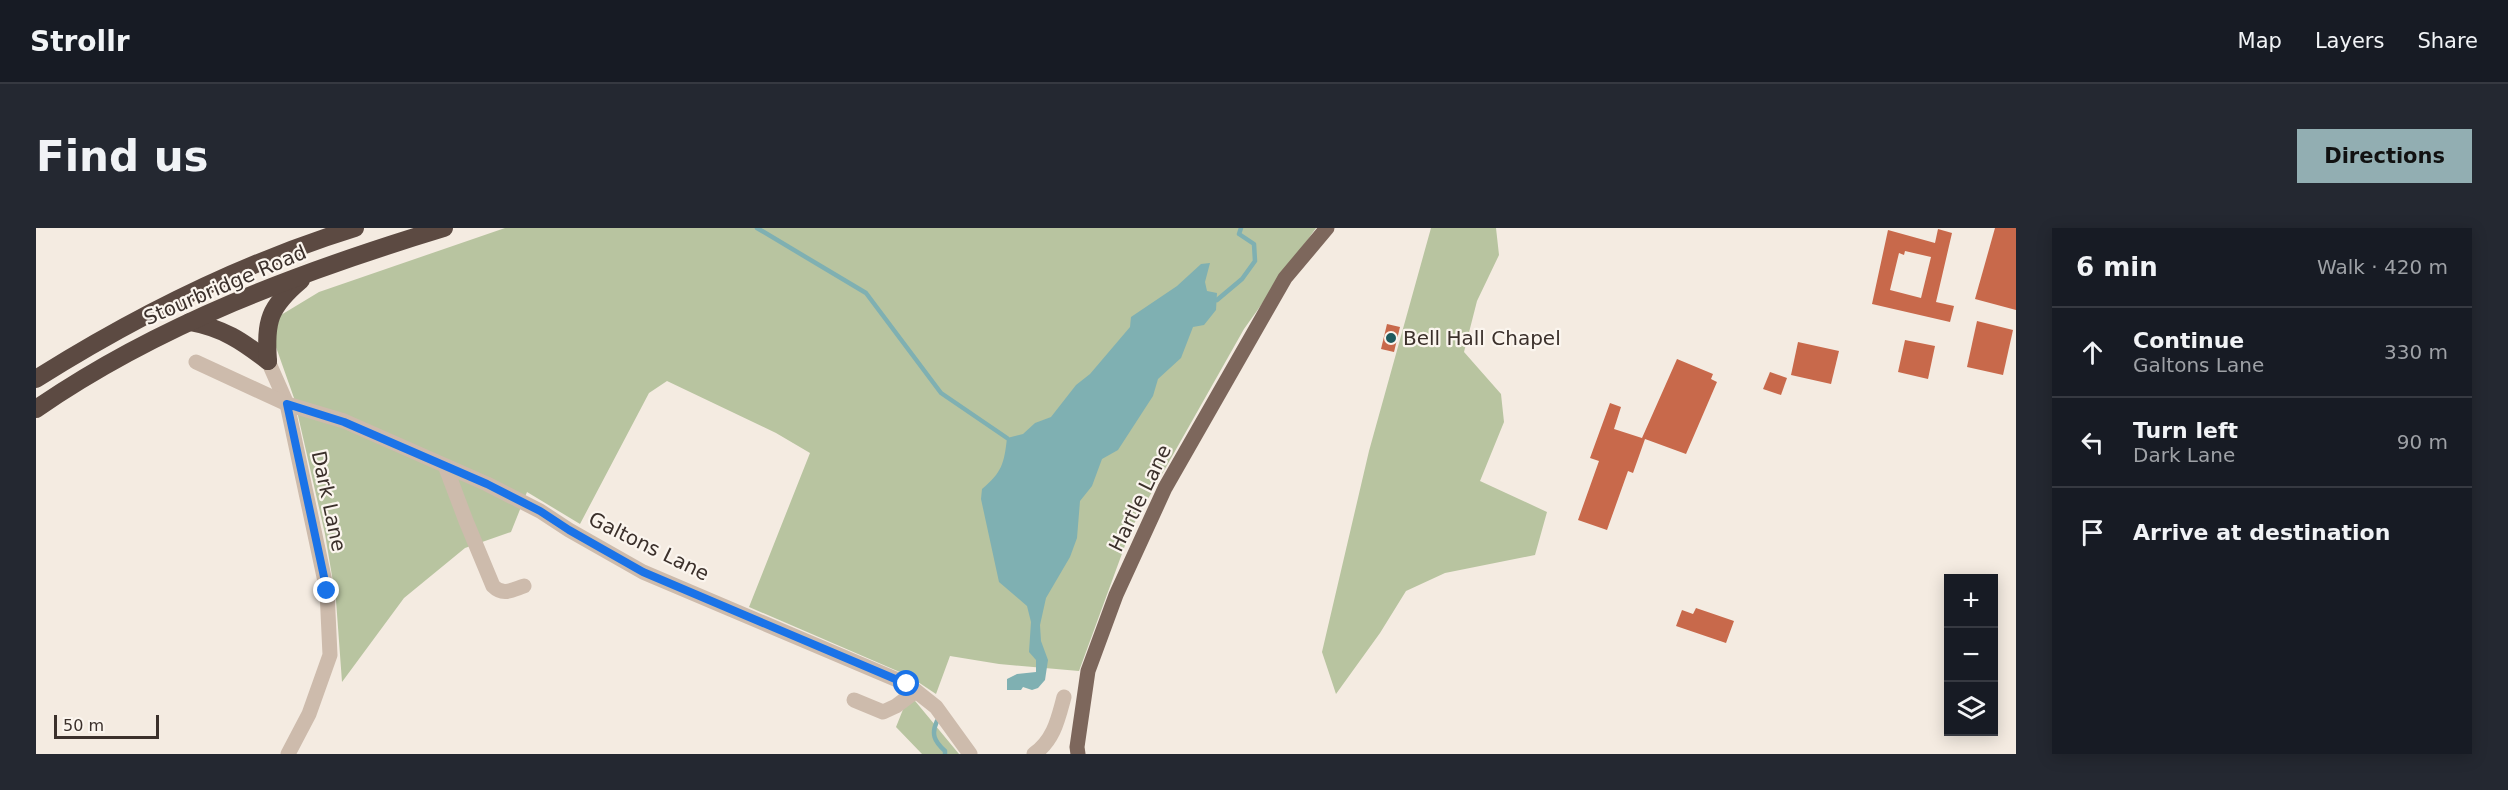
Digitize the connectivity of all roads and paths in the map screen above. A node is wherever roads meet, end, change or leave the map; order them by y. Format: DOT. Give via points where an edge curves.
graph roads {
  1 [pos="355,228"];
  2 [pos="444,228"];
  3 [pos="1327,228"];
  4 [pos="311,271"];
  5 [pos="190,322"];
  6 [pos="268,361"];
  7 [pos="196,362"];
  8 [pos="36,379"];
  9 [pos="287,404"];
  10 [pos="36,410"];
  11 [pos="446,468"];
  12 [pos="524,586"];
  13 [pos="916,691"];
  14 [pos="1064,697"];
  15 [pos="854,700"];
  16 [pos="288,754"];
  17 [pos="970,754"];
  18 [pos="1034,754"];
  19 [pos="1078,754"];
  1 -- 8 [label="highway, Stourbridge Road" via="287,250 207,285 126,326"];
  2 -- 4 [label="highway, Stourbridge Road"];
  3 -- 19 [label="main road, Hartle Lane" via="1285,278 1165,488 1116,595 1088,671"];
  4 -- 5 [label="highway, Stourbridge Road"];
  4 -- 6 [label="highway" via="271,313 266,335"];
  5 -- 6 [label="highway" via="215,327 238,338"];
  5 -- 10 [label="highway, Stourbridge Road" via="70,386"];
  6 -- 9 [label="street, Dark Lane"];
  7 -- 9 [label="street, Galtons Lane"];
  9 -- 11 [label="street, Galtons Lane" via="344,422"];
  9 -- 16 [label="street, Dark Lane" via="327,591 330,655 309,714"];
  11 -- 12 [label="street" via="493,585 505,593"];
  11 -- 13 [label="street, Galtons Lane" via="540,511 643,572"];
  13 -- 15 [label="street" via="883,712"];
  13 -- 17 [label="street, Galtons Lane" via="936,707"];
  14 -- 18 [label="street" via="1046,746"];
}
